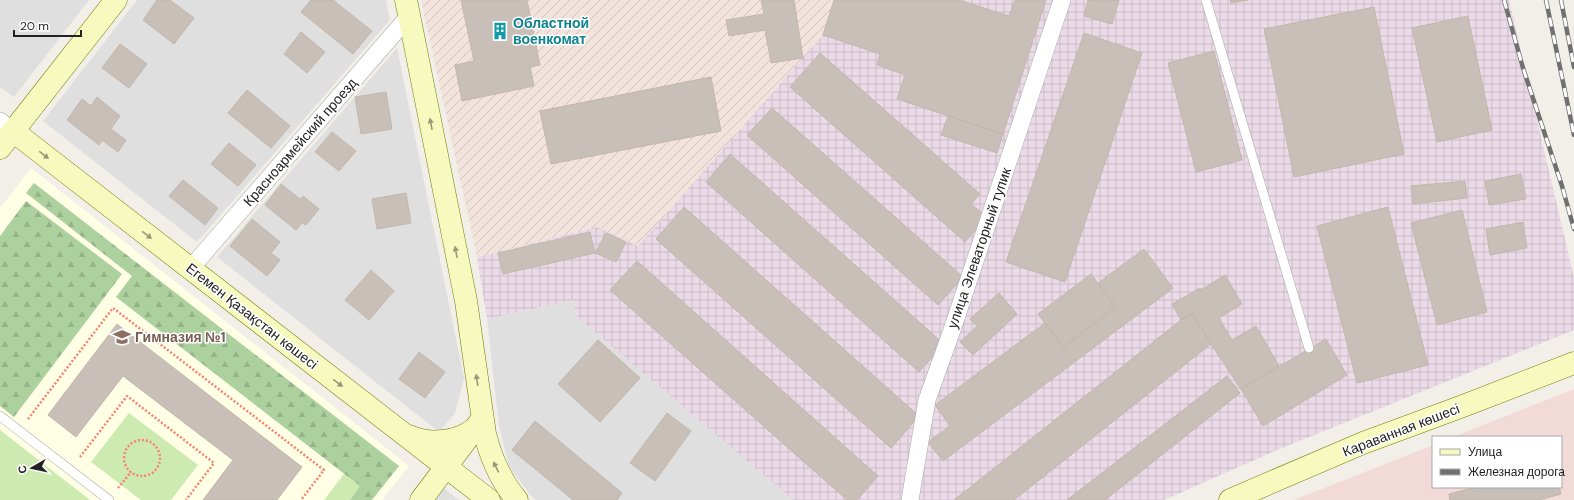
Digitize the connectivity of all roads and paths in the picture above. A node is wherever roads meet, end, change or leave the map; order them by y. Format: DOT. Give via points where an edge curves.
graph roads {
  1 [pos="116,0"];
  2 [pos="1062,0"];
  3 [pos="1206,0"];
  4 [pos="407,8"];
  5 [pos="4,133"];
  6 [pos="190,269"];
  7 [pos="1309,348"];
  8 [pos="1574,363"];
  9 [pos="0,416"];
  10 [pos="480,422"];
  11 [pos="19,431"];
  12 [pos="404,434"];
  13 [pos="160,453"];
  14 [pos="446,467"];
  15 [pos="70,470"];
  16 [pos="109,500"];
  17 [pos="186,500"];
  18 [pos="301,500"];
  19 [pos="421,500"];
  20 [pos="489,500"];
  21 [pos="508,500"];
  22 [pos="517,500"];
  23 [pos="910,500"];
  24 [pos="1230,500"];
  1 -- 5 [label="main road"];
  2 -- 23 [label="street, улица Элеваторный тупик" via="926,400"];
  3 -- 7 [label="lane"];
  4 -- 6 [label="street, Красноармейский проезд"];
  10 -- 4 [label="main road, one-way" via="466,300"];
  5 -- 6 [label="main road, Егемен Қазақстан көшесі, one-way"];
  6 -- 12 [label="main road, Егемен Қазақстан көшесі, one-way"];
  8 -- 24 [label="main road, Караванная көшесі" via="1363,443"];
  9 -- 11 [label="lane"];
  10 -- 12 [label="main road" via="462,436 442,441 426,442"];
  10 -- 14 [label="main road"];
  22 -- 10 [label="main road, one-way" via="493,459"];
  11 -- 15 [label="lane"];
  11 -- 18 [label="path" via="113,308 324,470"];
  12 -- 14 [label="main road, Егемен Қазақстан көшесі"];
  13 -- 13 [label="path" via="152,442 138,440 130,444 124,460 127,469 143,476 157,469"];
  14 -- 19 [label="main road"];
  14 -- 20 [label="main road, Егемен Қазақстан көшесі"];
  14 -- 21 [label="main road" via="456,465 467,469"];
  15 -- 16 [label="lane"];
  15 -- 17 [label="path" via="127,396 214,463"];
}
